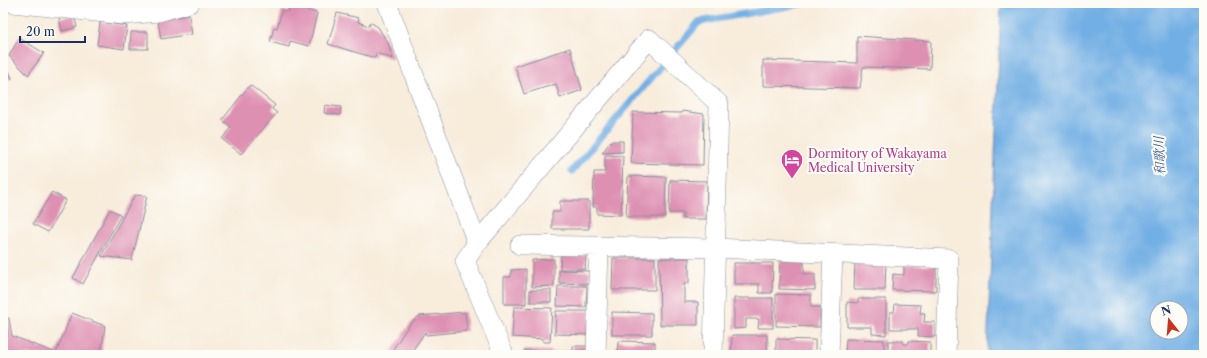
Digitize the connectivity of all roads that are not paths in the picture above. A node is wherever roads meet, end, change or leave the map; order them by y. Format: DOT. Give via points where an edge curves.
graph roads {
  1 [pos="13,3"];
  2 [pos="190,3"];
  3 [pos="385,3"];
  4 [pos="477,243"];
  5 [pos="520,245"];
  6 [pos="599,246"];
  7 [pos="715,248"];
  8 [pos="833,253"];
  9 [pos="504,355"];
  10 [pos="596,355"];
  11 [pos="713,355"];
  12 [pos="829,355"];
  13 [pos="946,355"];
  1 -- 2 [label="street" via="124,15 159,12"];
  3 -- 4 [label="street"];
  4 -- 7 [label="street" via="649,39 719,104"];
  4 -- 9 [label="street" via="465,261"];
  5 -- 6 [label="street"];
  6 -- 7 [label="street"];
  6 -- 10 [label="street"];
  7 -- 8 [label="street"];
  7 -- 11 [label="street"];
  8 -- 12 [label="street"];
  8 -- 13 [label="street" via="948,259"];
}
